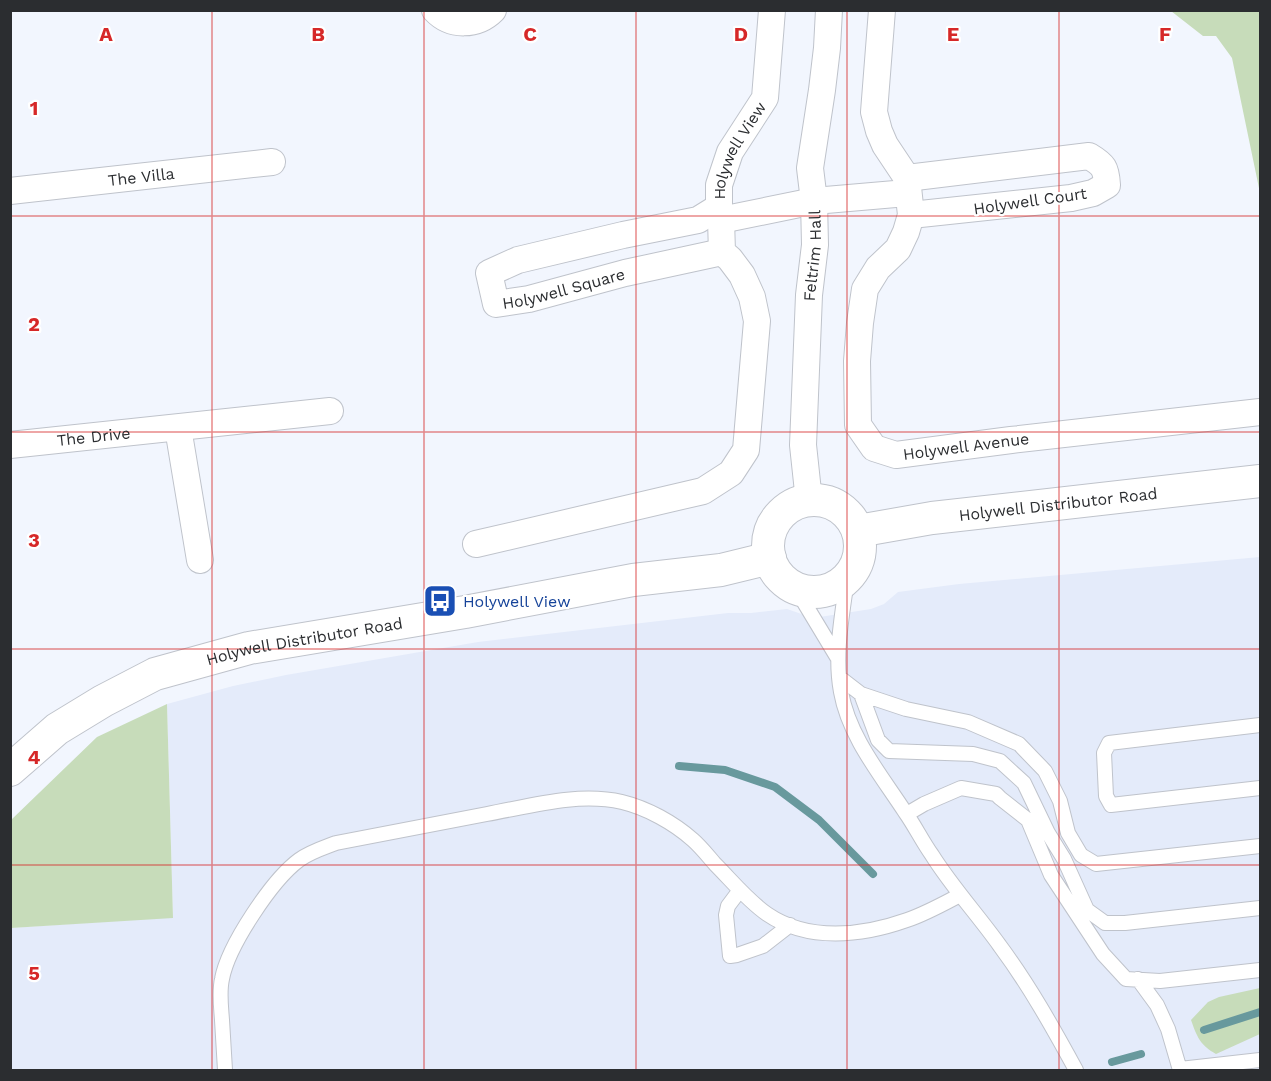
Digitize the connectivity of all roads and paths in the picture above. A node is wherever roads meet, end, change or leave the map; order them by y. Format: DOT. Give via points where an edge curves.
graph roads {
  1 [pos="435,10"];
  2 [pos="493,10"];
  3 [pos="772,10"];
  4 [pos="829,10"];
  5 [pos="882,10"];
  6 [pos="272,162"];
  7 [pos="10,191"];
  8 [pos="908,196"];
  9 [pos="814,201"];
  10 [pos="720,213"];
  11 [pos="722,252"];
  12 [pos="330,411"];
  13 [pos="1260,412"];
  14 [pos="178,428"];
  15 [pos="10,445"];
  16 [pos="1260,481"];
  17 [pos="808,501"];
  18 [pos="858,531"];
  19 [pos="476,544"];
  20 [pos="770,558"];
  21 [pos="200,560"];
  22 [pos="847,579"];
  23 [pos="796,589"];
  24 [pos="837,657"];
  25 [pos="839,677"];
  26 [pos="861,694"];
  27 [pos="1260,725"];
  28 [pos="14,758"];
  29 [pos="1260,788"];
  30 [pos="907,814"];
  31 [pos="1260,846"];
  32 [pos="740,890"];
  33 [pos="960,896"];
  34 [pos="1260,908"];
  35 [pos="790,925"];
  36 [pos="1260,970"];
  37 [pos="1138,980"];
  38 [pos="1260,1060"];
  39 [pos="1180,1070"];
  40 [pos="225,1071"];
  41 [pos="1076,1071"];
  1 -- 2 [label="street" via="452,22 464,23 483,18"];
  3 -- 10 [label="street, Holywell View" via="765,98 730,152 719,185"];
  4 -- 9 [label="street, Feltrim Hall" via="811,162"];
  5 -- 8 [label="street" via="874,112"];
  6 -- 7 [label="street, The Villa"];
  8 -- 8 [label="street, Holywell Court" via="1089,156 1106,171 1107,185 1071,198"];
  8 -- 9 [label="street"];
  8 -- 13 [label="street, Holywell Avenue" via="906,232 898,249 878,268 865,289 860,323 858,425 874,448 896,455"];
  9 -- 10 [label="street, Holywell View"];
  9 -- 17 [label="street, Feltrim Hall" via="803,446"];
  10 -- 11 [label="street, Holywell View"];
  10 -- 11 [label="street, Holywell Square" via="518,260 489,273 496,304"];
  11 -- 19 [label="street" via="742,274 757,321 746,450 731,473 703,491"];
  12 -- 14 [label="street, The Drive"];
  14 -- 15 [label="street, The Drive"];
  14 -- 21 [label="street"];
  16 -- 18 [label="street, Holywell Distributor Road" via="932,518"];
  17 -- 18 [label="street" via="838,507"];
  17 -- 20 [label="street" via="796,504 776,521 768,545"];
  18 -- 22 [label="street" via="859,556"];
  20 -- 23 [label="street" via="784,582"];
  20 -- 28 [label="street, Holywell Distributor Road" via="721,570 633,580 249,648 155,674 103,701"];
  22 -- 23 [label="street" via="824,591"];
  22 -- 24 [label="lane"];
  23 -- 24 [label="lane"];
  24 -- 25 [label="lane"];
  25 -- 26 [label="lane"];
  25 -- 30 [label="lane" via="850,723"];
  26 -- 31 [label="lane" via="906,709 968,722 1019,744 1045,771 1060,801 1068,833 1081,855 1096,864"];
  26 -- 34 [label="lane" via="878,740 889,751 973,754 1000,761 1024,783 1087,910 1105,923"];
  27 -- 29 [label="lane" via="1109,743 1104,753 1106,796 1111,804"];
  30 -- 33 [label="lane"];
  30 -- 37 [label="lane" via="961,788 996,794 1028,820 1051,875 1102,954 1126,979"];
  32 -- 35 [label="lane" via="768,914"];
  32 -- 35 [label="lane" via="726,915 730,956 763,946"];
  32 -- 40 [label="lane" via="693,840 670,823 622,802 597,799 559,801 336,843 314,851 283,874 237,940 221,981"];
  33 -- 35 [label="lane" via="908,920 877,929 844,934 812,932"];
  33 -- 41 [label="lane" via="1017,971"];
  36 -- 37 [label="lane"];
  37 -- 39 [label="lane" via="1157,1005"];
  38 -- 39 [label="lane"];
}
